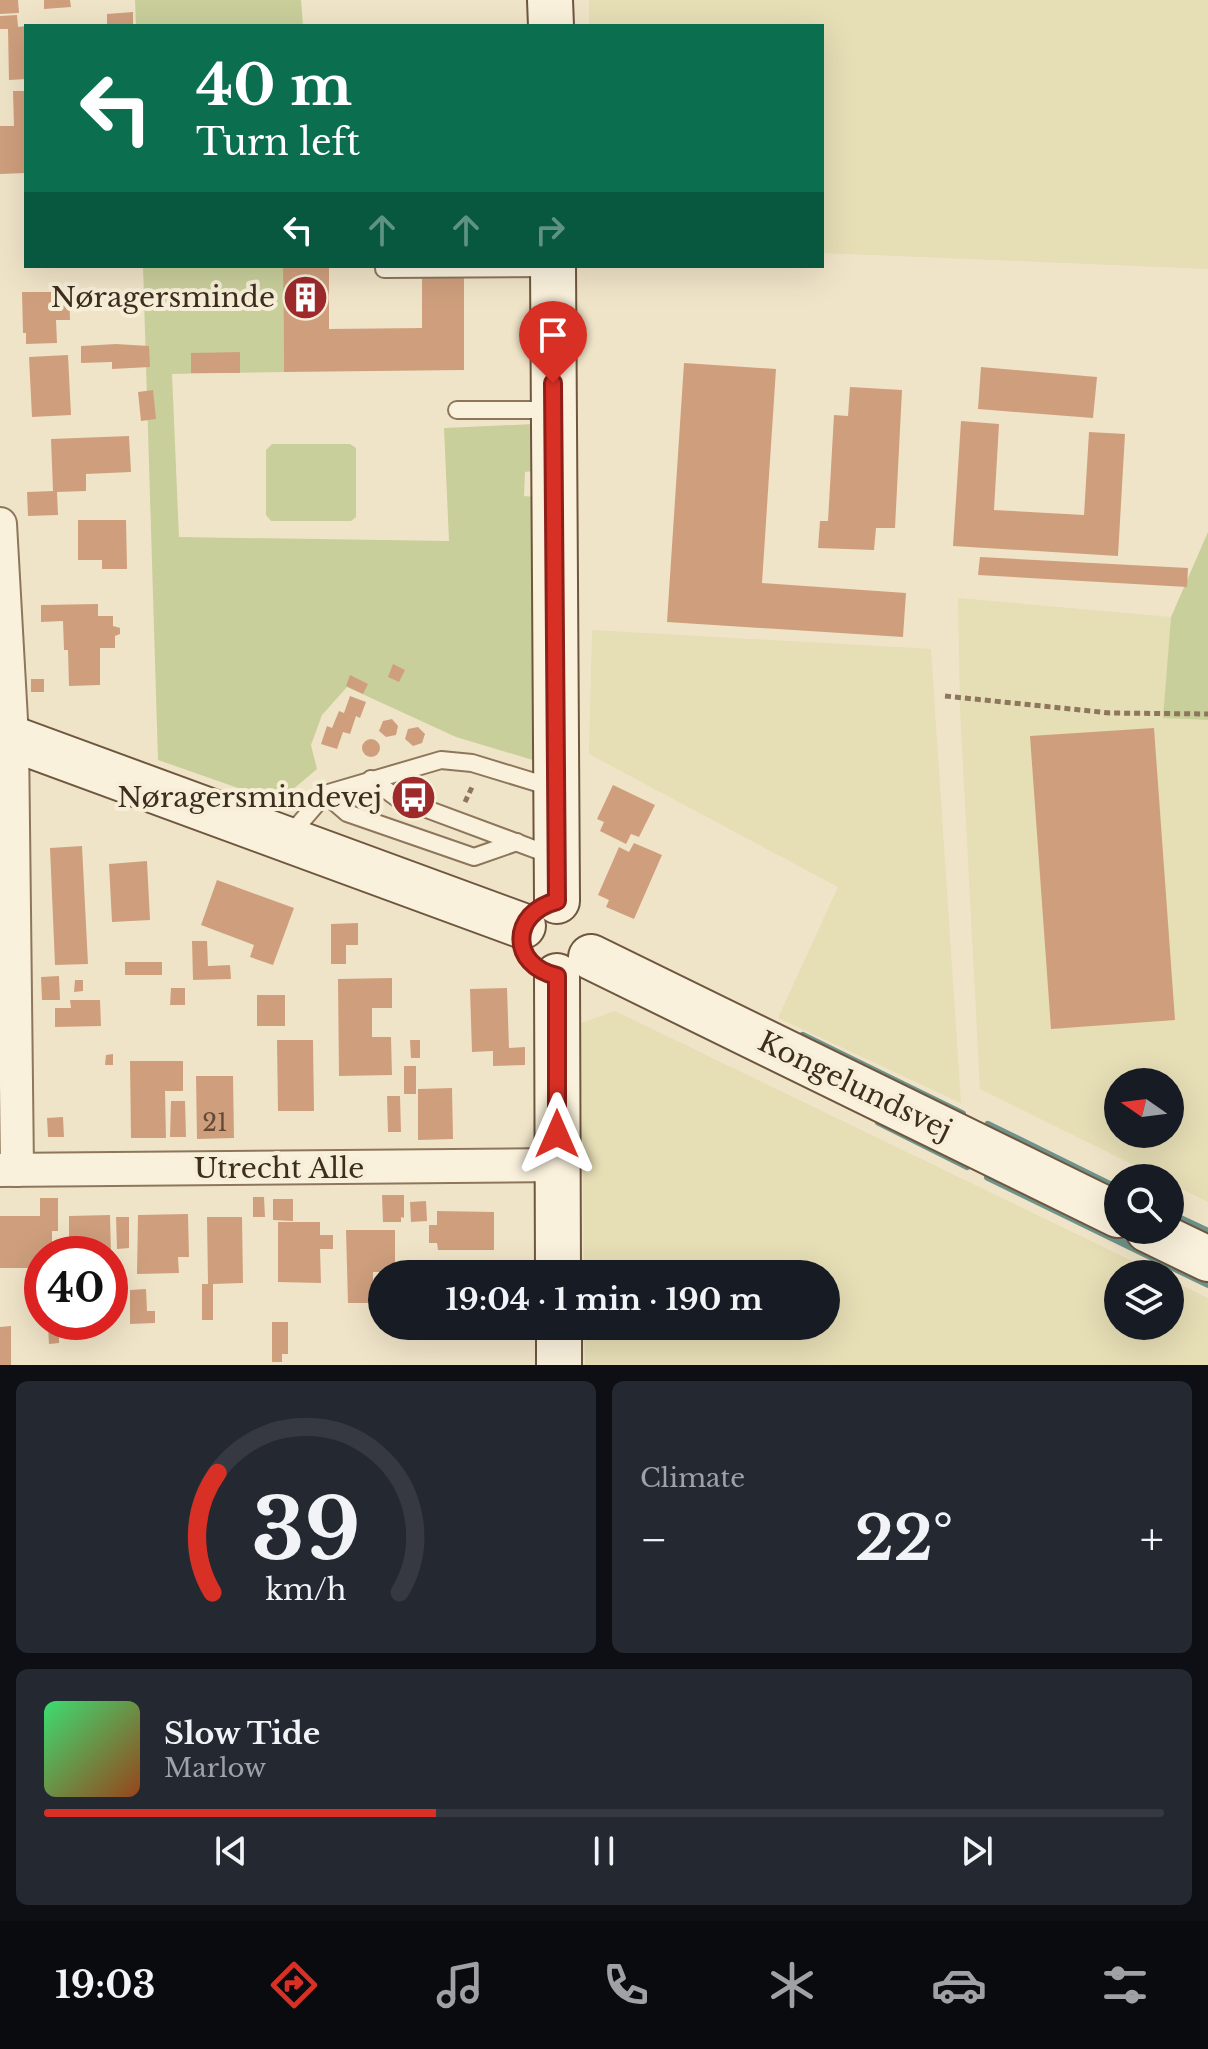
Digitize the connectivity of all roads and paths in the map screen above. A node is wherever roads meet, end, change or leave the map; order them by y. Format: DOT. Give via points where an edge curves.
graph roads {
  1 [pos="550,0"];
  2 [pos="551,24"];
  3 [pos="468,268"];
  4 [pos="553,268"];
  5 [pos="384,269"];
  6 [pos="457,410"];
  7 [pos="554,410"];
  8 [pos="0,524"];
  9 [pos="945,696"];
  10 [pos="1208,714"];
  11 [pos="6,736"];
  12 [pos="371,779"];
  13 [pos="557,789"];
  14 [pos="325,794"];
  15 [pos="286,840"];
  16 [pos="517,842"];
  17 [pos="557,857"];
  18 [pos="540,913"];
  19 [pos="574,967"];
  20 [pos="557,1165"];
  21 [pos="9,1170"];
  22 [pos="1104,1209"];
  23 [pos="1177,1244"];
  24 [pos="1208,1259"];
  25 [pos="558,1260"];
  26 [pos="559,1340"];
  27 [pos="559,1365"];
  1 -- 2 [label="street"];
  3 -- 5 [label="lane"];
  4 -- 7 [label="street"];
  6 -- 7 [label="lane"];
  7 -- 13 [label="street"];
  8 -- 11 [label="street"];
  9 -- 10 [label="path" via="1110,713"];
  11 -- 15 [label="street"];
  11 -- 21 [label="street"];
  12 -- 13 [label="lane" via="441,760 472,763"];
  12 -- 14 [label="lane"];
  12 -- 16 [label="lane" via="397,798"];
  13 -- 17 [label="street"];
  14 -- 15 [label="lane"];
  14 -- 16 [label="lane" via="347,813 474,857"];
  15 -- 18 [label="street"];
  16 -- 17 [label="lane"];
  17 -- 18 [label="street"];
  18 -- 19 [label="street" via="521,940 524,954 544,973"];
  18 -- 19 [label="street" via="571,902 591,919 596,945"];
  19 -- 20 [label="street"];
  19 -- 22 [label="street, Kongelundsvej"];
  20 -- 21 [label="street, Utrecht Alle"];
  20 -- 25 [label="street"];
  23 -- 24 [label="street"];
  26 -- 27 [label="street"];
}
